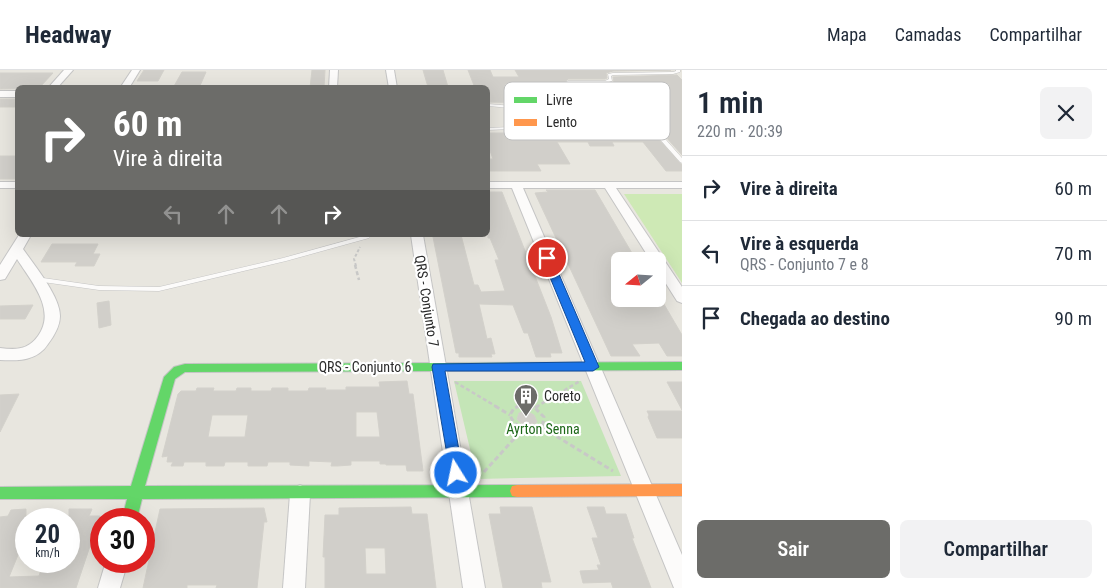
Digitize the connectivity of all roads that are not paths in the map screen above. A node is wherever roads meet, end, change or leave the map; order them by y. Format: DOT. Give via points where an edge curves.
graph roads {
  1 [pos="68,70"];
  2 [pos="136,70"];
  3 [pos="334,70"];
  4 [pos="390,70"];
  5 [pos="678,70"];
  6 [pos="568,82"];
  7 [pos="55,85"];
  8 [pos="126,85"];
  9 [pos="333,85"];
  10 [pos="392,85"];
  11 [pos="0,94"];
  12 [pos="15,94"];
  13 [pos="490,105"];
  14 [pos="504,106"];
  15 [pos="490,128"];
  16 [pos="504,128"];
  17 [pos="663,140"];
  18 [pos="682,161"];
  19 [pos="0,185"];
  20 [pos="15,185"];
  21 [pos="490,185"];
  22 [pos="516,185"];
  23 [pos="682,185"];
  24 [pos="609,186"];
  25 [pos="24,237"];
  26 [pos="367,237"];
  27 [pos="416,237"];
  28 [pos="16,248"];
  29 [pos="0,276"];
  30 [pos="34,279"];
  31 [pos="682,298"];
  32 [pos="0,354"];
  33 [pos="682,366"];
  34 [pos="438,367"];
  35 [pos="593,367"];
  36 [pos="644,490"];
  37 [pos="682,490"];
  38 [pos="459,491"];
  39 [pos="0,493"];
  40 [pos="136,494"];
  41 [pos="300,494"];
  42 [pos="132,508"];
  43 [pos="113,573"];
  44 [pos="682,580"];
  45 [pos="109,588"];
  46 [pos="294,588"];
  47 [pos="474,588"];
  1 -- 7 [label="street"];
  2 -- 8 [label="street"];
  3 -- 9 [label="street"];
  4 -- 10 [label="street"];
  5 -- 6 [label="lane" via="673,73 613,74 606,82"];
  11 -- 12 [label="street"];
  13 -- 14 [label="lane"];
  15 -- 16 [label="lane"];
  17 -- 18 [label="lane"];
  19 -- 20 [label="street"];
  21 -- 22 [label="street"];
  22 -- 24 [label="street"];
  22 -- 35 [label="street"];
  23 -- 24 [label="street"];
  24 -- 31 [label="street"];
  25 -- 28 [label="street"];
  26 -- 30 [label="lane" via="159,289 99,288"];
  27 -- 34 [label="street, QRS - Conjunto 7"];
  28 -- 29 [label="street"];
  28 -- 30 [label="street"];
  30 -- 32 [label="street" via="53,313 49,331 36,351"];
  33 -- 35 [label="street, QRS - Conjunto 6"];
  34 -- 35 [label="street, QRS - Conjunto 6"];
  34 -- 38 [label="street"];
  34 -- 40 [label="street, QRS - Conjunto 6" via="178,370 170,377"];
  35 -- 36 [label="street"];
  36 -- 37 [label="street"];
  36 -- 38 [label="street"];
  36 -- 44 [label="street"];
  38 -- 41 [label="street"];
  38 -- 47 [label="street"];
  39 -- 40 [label="street"];
  40 -- 41 [label="street"];
  40 -- 42 [label="street"];
  41 -- 46 [label="street"];
  43 -- 45 [label="street"];
}
